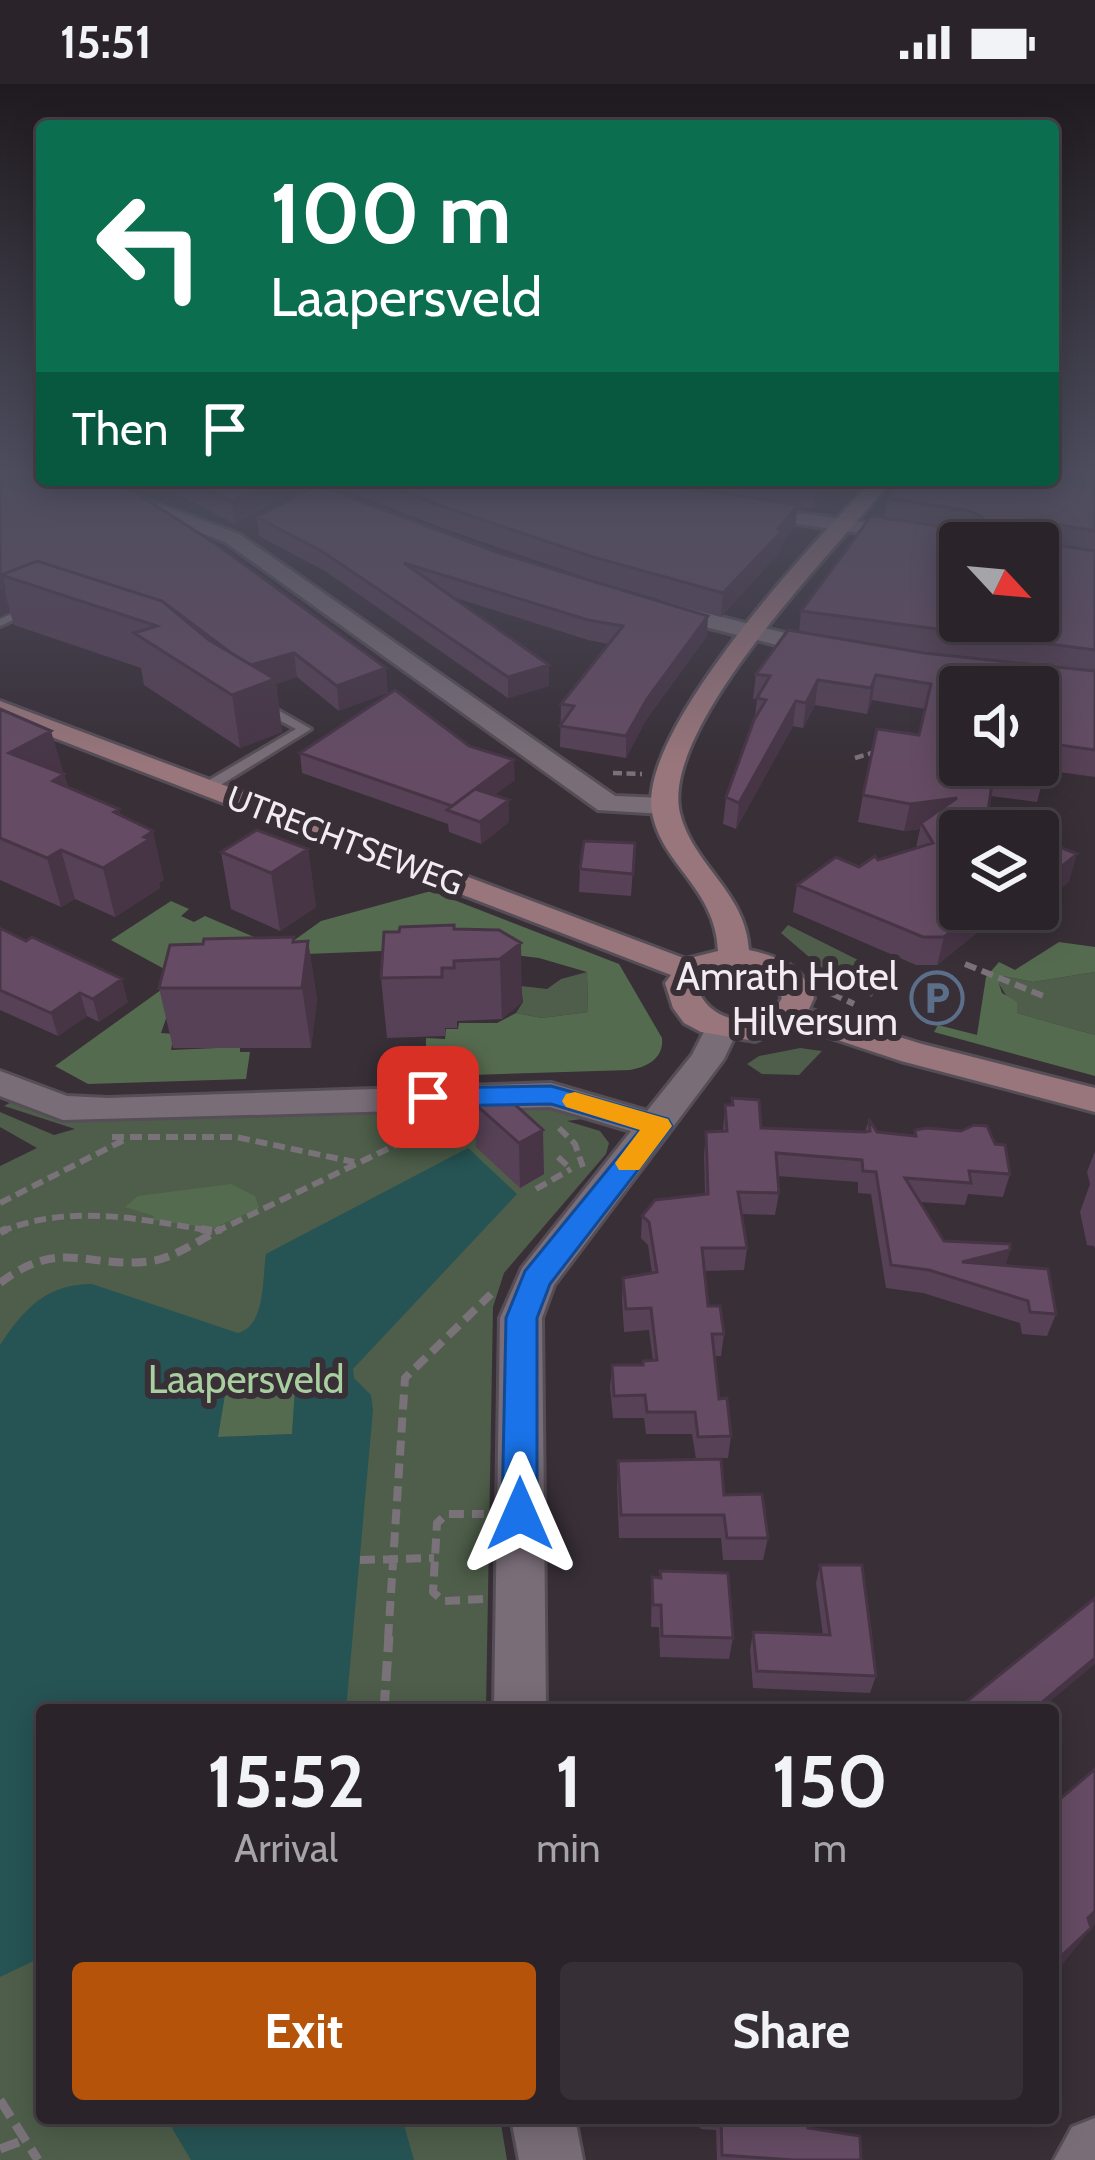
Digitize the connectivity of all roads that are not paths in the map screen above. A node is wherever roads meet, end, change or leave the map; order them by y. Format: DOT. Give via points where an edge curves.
graph roads {
  1 [pos="308,573"];
  2 [pos="802,573"];
  3 [pos="629,599"];
  4 [pos="48,601"];
  5 [pos="0,622"];
  6 [pos="752,634"];
  7 [pos="853,655"];
  8 [pos="245,697"];
  9 [pos="0,708"];
  10 [pos="206,788"];
  11 [pos="664,806"];
  12 [pos="734,957"];
  13 [pos="689,971"];
  14 [pos="791,1014"];
  15 [pos="722,1027"];
  16 [pos="0,1083"];
  17 [pos="1095,1100"];
  18 [pos="658,1126"];
  19 [pos="520,1704"];
  20 [pos="544,2124"];
  21 [pos="1095,2150"];
  22 [pos="551,2160"];
  23 [pos="1086,2160"];
  1 -- 11 [label="street" via="608,804"];
  2 -- 6 [label="main road"];
  3 -- 6 [label="street"];
  4 -- 5 [label="lane"];
  6 -- 7 [label="street"];
  6 -- 11 [label="main road" via="683,735"];
  8 -- 10 [label="lane" via="305,729"];
  9 -- 10 [label="main road, UTRECHTSEWEG"];
  10 -- 13 [label="main road, UTRECHTSEWEG"];
  11 -- 12 [label="main road" via="679,844 730,920"];
  12 -- 13 [label="main road"];
  12 -- 14 [label="main road" via="788,976 798,998"];
  13 -- 15 [label="main road" via="681,983 684,1004"];
  14 -- 15 [label="main road" via="762,1028"];
  14 -- 17 [label="main road"];
  15 -- 18 [label="street"];
  16 -- 18 [label="street" via="63,1108 108,1110 551,1095"];
  18 -- 19 [label="street" via="536,1279 521,1318"];
  20 -- 22 [label="street"];
  21 -- 23 [label="street"];
}
